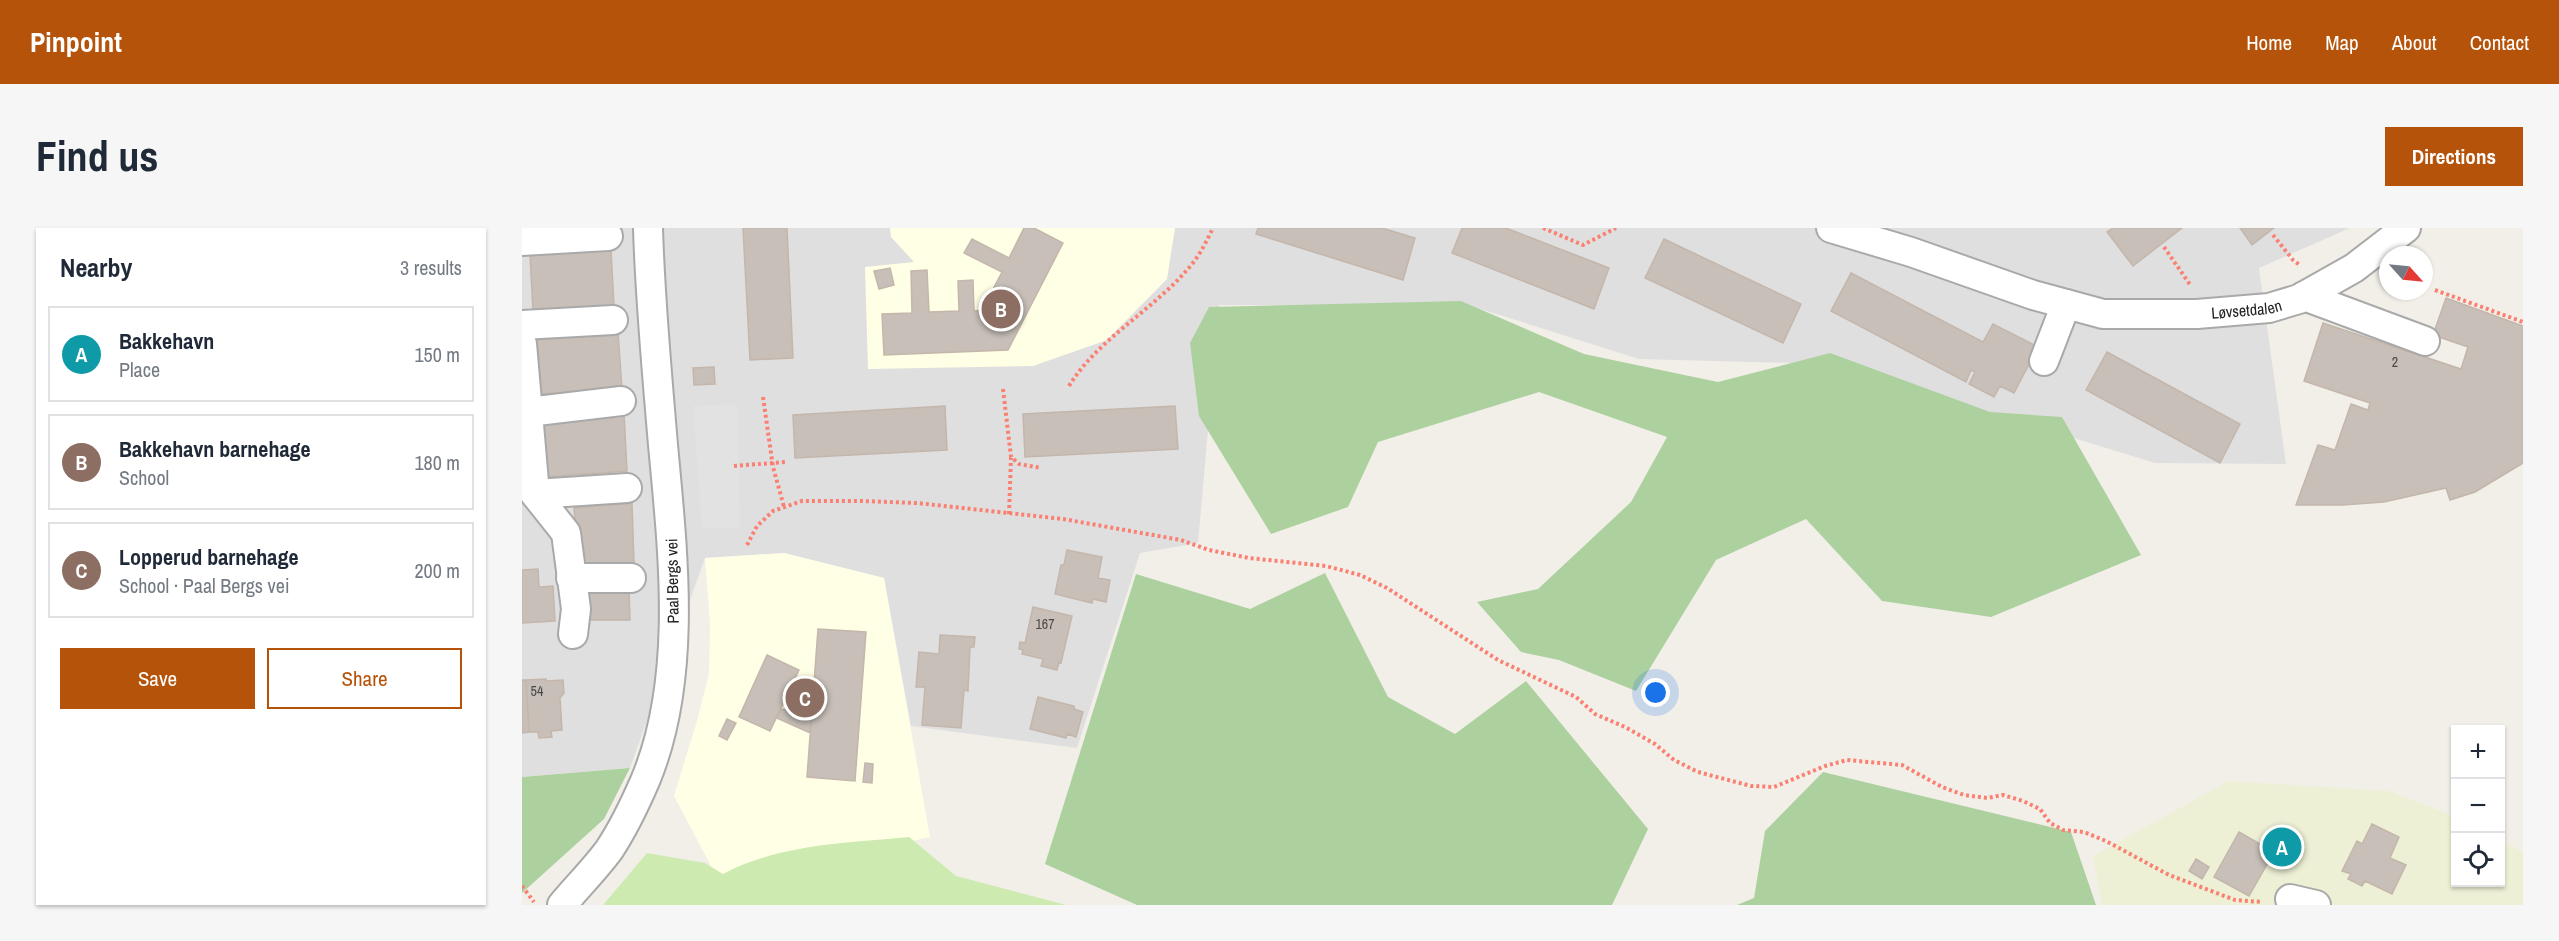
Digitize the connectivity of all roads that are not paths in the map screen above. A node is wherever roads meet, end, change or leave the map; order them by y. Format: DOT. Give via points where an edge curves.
graph roads {
  1 [pos="648,228"];
  2 [pos="1831,228"];
  3 [pos="2406,228"];
  4 [pos="608,236"];
  5 [pos="522,241"];
  6 [pos="2304,296"];
  7 [pos="2066,304"];
  8 [pos="613,320"];
  9 [pos="522,325"];
  10 [pos="2425,341"];
  11 [pos="522,344"];
  12 [pos="2044,362"];
  13 [pos="621,401"];
  14 [pos="528,412"];
  15 [pos="627,488"];
  16 [pos="535,494"];
  17 [pos="571,578"];
  18 [pos="631,578"];
  19 [pos="573,634"];
  20 [pos="562,905"];
  1 -- 20 [label="street, Paal Bergs vei" via="672,547 673,661 669,698 646,779 632,810 609,849"];
  2 -- 7 [label="street, Løvsetdalen"];
  3 -- 6 [label="street, Løvsetdalen" via="2354,268"];
  4 -- 5 [label="street"];
  6 -- 7 [label="street, Løvsetdalen" via="2269,308 2197,314 2103,314"];
  6 -- 10 [label="street"];
  7 -- 12 [label="street"];
  8 -- 9 [label="street"];
  11 -- 14 [label="street"];
  13 -- 14 [label="street"];
  14 -- 16 [label="street"];
  15 -- 16 [label="street"];
  16 -- 17 [label="street" via="566,533"];
  17 -- 18 [label="street"];
  17 -- 19 [label="street" via="576,609"];
}
